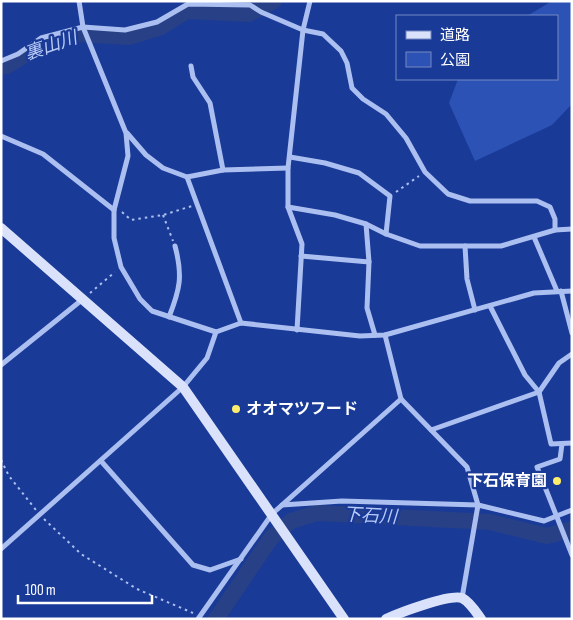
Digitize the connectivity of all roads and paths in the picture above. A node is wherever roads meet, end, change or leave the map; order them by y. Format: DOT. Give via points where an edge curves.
graph roads {
  1 [pos="79,1"];
  2 [pos="310,2"];
  3 [pos="250,3"];
  4 [pos="83,27"];
  5 [pos="303,30"];
  6 [pos="1,62"];
  7 [pos="191,66"];
  8 [pos="126,133"];
  9 [pos="1,136"];
  10 [pos="290,157"];
  11 [pos="288,168"];
  12 [pos="223,170"];
  13 [pos="425,172"];
  14 [pos="187,177"];
  15 [pos="390,196"];
  16 [pos="196,205"];
  17 [pos="288,207"];
  18 [pos="114,210"];
  19 [pos="164,215"];
  20 [pos="366,224"];
  21 [pos="1,228"];
  22 [pos="572,229"];
  23 [pos="555,230"];
  24 [pos="386,234"];
  25 [pos="534,237"];
  26 [pos="175,246"];
  27 [pos="465,246"];
  28 [pos="301,256"];
  29 [pos="369,262"];
  30 [pos="121,267"];
  31 [pos="559,291"];
  32 [pos="572,292"];
  33 [pos="83,300"];
  34 [pos="490,306"];
  35 [pos="475,310"];
  36 [pos="169,317"];
  37 [pos="241,323"];
  38 [pos="297,330"];
  39 [pos="216,332"];
  40 [pos="572,333"];
  41 [pos="376,335"];
  42 [pos="385,335"];
  43 [pos="572,354"];
  44 [pos="1,365"];
  45 [pos="183,387"];
  46 [pos="539,392"];
  47 [pos="401,399"];
  48 [pos="431,430"];
  49 [pos="572,443"];
  50 [pos="562,444"];
  51 [pos="1,460"];
  52 [pos="101,461"];
  53 [pos="282,505"];
  54 [pos="478,505"];
  55 [pos="572,510"];
  56 [pos="272,514"];
  57 [pos="40,515"];
  58 [pos="555,518"];
  59 [pos="1,550"];
  60 [pos="572,555"];
  61 [pos="241,560"];
  62 [pos="461,598"];
  63 [pos="199,617"];
  64 [pos="344,619"];
  65 [pos="386,619"];
  66 [pos="481,619"];
  1 -- 4 [label="street"];
  2 -- 5 [label="street"];
  3 -- 4 [label="street" via="188,4 157,22 124,30"];
  3 -- 5 [label="street" via="261,12"];
  4 -- 6 [label="street" via="41,38"];
  4 -- 8 [label="street"];
  5 -- 10 [label="street"];
  5 -- 13 [label="street" via="322,34 341,51 352,88 386,114 406,138"];
  7 -- 12 [label="street" via="193,76 210,103"];
  8 -- 14 [label="street" via="164,168"];
  8 -- 18 [label="street" via="128,156"];
  9 -- 18 [label="street" via="43,154"];
  10 -- 11 [label="street"];
  10 -- 15 [label="street" via="359,173"];
  11 -- 12 [label="street"];
  11 -- 17 [label="street"];
  12 -- 14 [label="street"];
  13 -- 15 [label="path"];
  13 -- 23 [label="street" via="448,194 470,201 537,201 550,208 556,219"];
  14 -- 37 [label="street"];
  15 -- 24 [label="street"];
  16 -- 19 [label="path"];
  17 -- 20 [label="street"];
  17 -- 28 [label="street" via="302,244"];
  18 -- 19 [label="path" via="124,212 131,220"];
  18 -- 30 [label="street" via="114,238"];
  19 -- 26 [label="path"];
  20 -- 24 [label="street"];
  20 -- 29 [label="street"];
  21 -- 33 [label="street"];
  22 -- 23 [label="street"];
  23 -- 25 [label="street"];
  24 -- 27 [label="street" via="420,246"];
  25 -- 27 [label="street" via="501,246"];
  25 -- 31 [label="street"];
  26 -- 36 [label="street" via="180,287"];
  27 -- 35 [label="street" via="467,279"];
  28 -- 29 [label="street"];
  28 -- 38 [label="street"];
  29 -- 41 [label="street" via="367,308"];
  30 -- 33 [label="path"];
  30 -- 36 [label="street" via="140,299 152,312"];
  31 -- 32 [label="street"];
  31 -- 34 [label="street" via="534,293"];
  31 -- 40 [label="street"];
  33 -- 44 [label="street"];
  33 -- 45 [label="street"];
  34 -- 35 [label="street"];
  34 -- 46 [label="street" via="525,375"];
  35 -- 42 [label="street"];
  36 -- 39 [label="street"];
  37 -- 38 [label="street"];
  37 -- 39 [label="street"];
  38 -- 41 [label="street"];
  39 -- 45 [label="street" via="207,358"];
  41 -- 42 [label="street"];
  42 -- 47 [label="street"];
  43 -- 46 [label="street" via="559,363"];
  45 -- 52 [label="street"];
  45 -- 56 [label="street"];
  46 -- 48 [label="street"];
  46 -- 50 [label="street" via="551,444"];
  47 -- 48 [label="street"];
  47 -- 53 [label="street"];
  48 -- 54 [label="street" via="467,467"];
  49 -- 50 [label="street"];
  50 -- 58 [label="street" via="560,459 537,467"];
  51 -- 57 [label="path" via="9,476"];
  52 -- 57 [label="street"];
  52 -- 61 [label="street" via="194,565 210,570"];
  53 -- 54 [label="street" via="342,501"];
  53 -- 56 [label="street"];
  54 -- 58 [label="street" via="544,520"];
  54 -- 62 [label="street"];
  55 -- 58 [label="street"];
  56 -- 61 [label="street"];
  56 -- 64 [label="street"];
  57 -- 59 [label="street"];
  57 -- 63 [label="path" via="81,554 137,589"];
  58 -- 60 [label="street"];
  61 -- 63 [label="street"];
  62 -- 65 [label="street" via="404,610"];
  62 -- 66 [label="street"];
}
